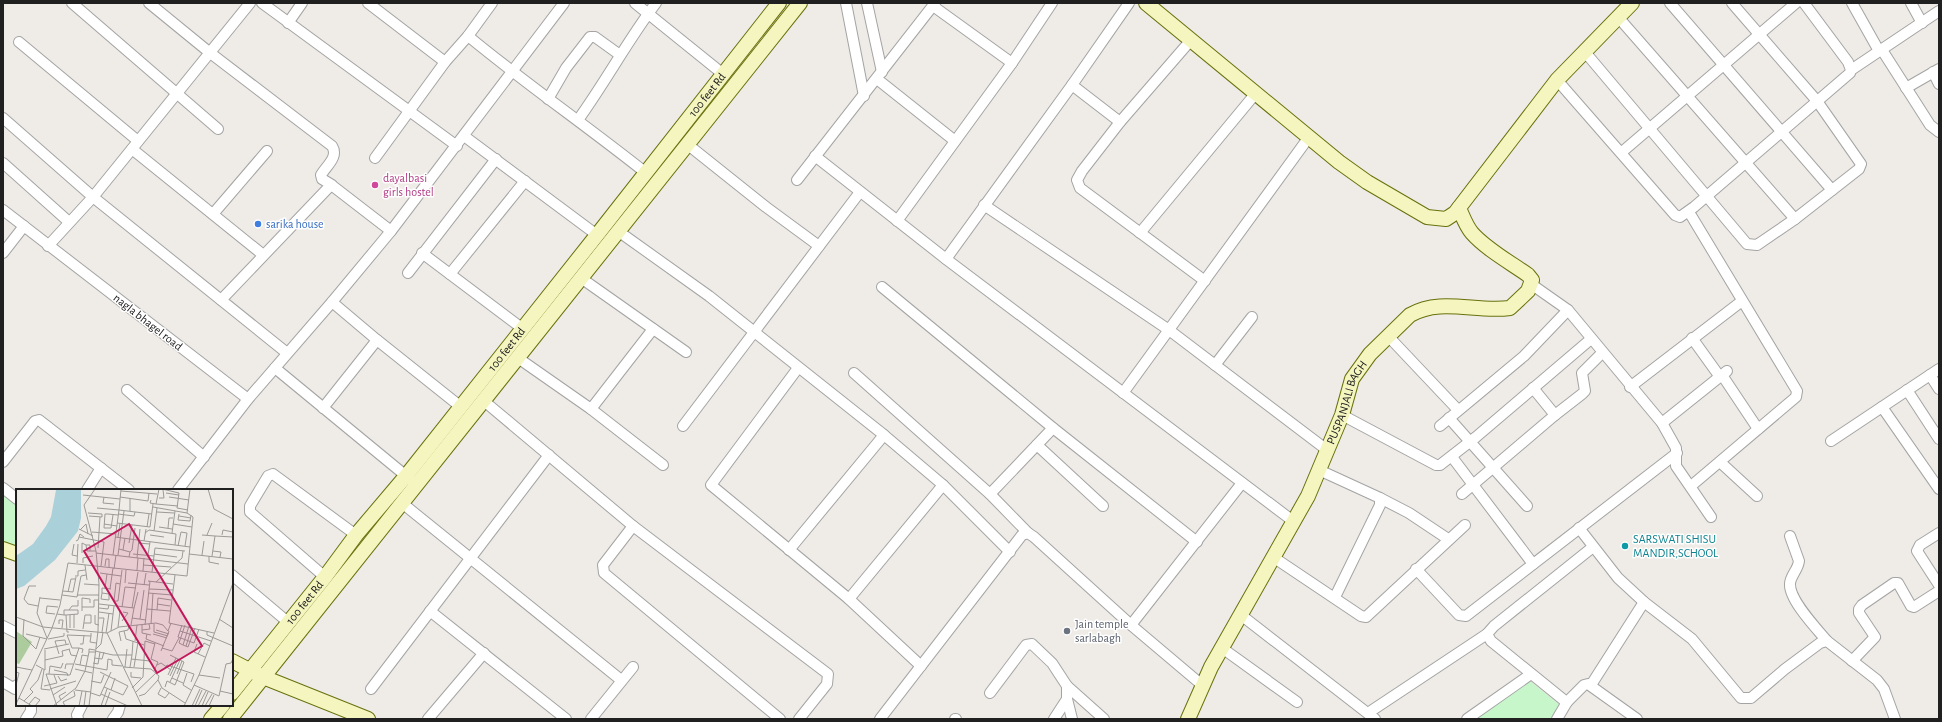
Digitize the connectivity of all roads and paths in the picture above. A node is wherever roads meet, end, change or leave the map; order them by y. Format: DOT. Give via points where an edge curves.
graph roads {
  1 [pos="72,3"];
  2 [pos="149,3"];
  3 [pos="250,3"];
  4 [pos="262,3"];
  5 [pos="302,3"];
  6 [pos="368,3"];
  7 [pos="492,3"];
  8 [pos="564,3"];
  9 [pos="635,3"];
  10 [pos="656,3"];
  11 [pos="779,3"];
  12 [pos="800,3"];
  13 [pos="846,3"];
  14 [pos="867,3"];
  15 [pos="1052,3"];
  16 [pos="1129,3"];
  17 [pos="1146,3"];
  18 [pos="1632,3"];
  19 [pos="1670,3"];
  20 [pos="1732,3"];
  21 [pos="1796,3"];
  22 [pos="1804,3"];
  23 [pos="1852,3"];
  24 [pos="1911,3"];
  25 [pos="934,4"];
  26 [pos="1939,11"];
  27 [pos="648,14"];
  28 [pos="1618,17"];
  29 [pos="288,23"];
  30 [pos="1922,23"];
  31 [pos="1760,35"];
  32 [pos="468,36"];
  33 [pos="1191,40"];
  34 [pos="19,42"];
  35 [pos="1880,50"];
  36 [pos="209,52"];
  37 [pos="1585,52"];
  38 [pos="620,55"];
  39 [pos="445,62"];
  40 [pos="1012,63"];
  41 [pos="1724,65"];
  42 [pos="1852,70"];
  43 [pos="1936,71"];
  44 [pos="511,72"];
  45 [pos="723,74"];
  46 [pos="880,75"];
  47 [pos="1557,80"];
  48 [pos="1939,84"];
  49 [pos="1072,86"];
  50 [pos="1906,88"];
  51 [pos="1256,93"];
  52 [pos="177,94"];
  53 [pos="864,96"];
  54 [pos="1687,96"];
  55 [pos="548,99"];
  56 [pos="1816,101"];
  57 [pos="411,111"];
  58 [pos="3,118"];
  59 [pos="578,120"];
  60 [pos="1120,122"];
  61 [pos="1649,128"];
  62 [pos="218,129"];
  63 [pos="1782,132"];
  64 [pos="1939,132"];
  65 [pos="464,136"];
  66 [pos="1309,137"];
  67 [pos="955,141"];
  68 [pos="687,144"];
  69 [pos="135,145"];
  70 [pos="457,146"];
  71 [pos="268,151"];
  72 [pos="1622,152"];
  73 [pos="815,156"];
  74 [pos="375,158"];
  75 [pos="496,159"];
  76 [pos="1745,162"];
  77 [pos="3,163"];
  78 [pos="646,173"];
  79 [pos="797,180"];
  80 [pos="525,181"];
  81 [pos="332,185"];
  82 [pos="1832,190"];
  83 [pos="860,192"];
  84 [pos="1707,196"];
  85 [pos="93,197"];
  86 [pos="984,205"];
  87 [pos="1459,208"];
  88 [pos="3,210"];
  89 [pos="1689,212"];
  90 [pos="213,214"];
  91 [pos="1795,219"];
  92 [pos="897,221"];
  93 [pos="70,222"];
  94 [pos="24,226"];
  95 [pos="618,231"];
  96 [pos="391,232"];
  97 [pos="1140,233"];
  98 [pos="597,235"];
  99 [pos="48,246"];
  100 [pos="819,246"];
  101 [pos="3,252"];
  102 [pos="422,253"];
  103 [pos="262,254"];
  104 [pos="946,259"];
  105 [pos="408,272"];
  106 [pos="450,274"];
  107 [pos="581,278"];
  108 [pos="1205,281"];
  109 [pos="1531,284"];
  110 [pos="882,287"];
  111 [pos="220,300"];
  112 [pos="1742,301"];
  113 [pos="332,302"];
  114 [pos="1568,310"];
  115 [pos="1252,317"];
  116 [pos="523,329"];
  117 [pos="653,329"];
  118 [pos="1170,330"];
  119 [pos="754,333"];
  120 [pos="1388,336"];
  121 [pos="1692,338"];
  122 [pos="1591,339"];
  123 [pos="377,340"];
  124 [pos="686,352"];
  125 [pos="1602,353"];
  126 [pos="287,354"];
  127 [pos="518,358"];
  128 [pos="1216,365"];
  129 [pos="274,368"];
  130 [pos="798,368"];
  131 [pos="1939,368"];
  132 [pos="854,373"];
  133 [pos="1723,374"];
  134 [pos="1930,375"];
  135 [pos="1630,387"];
  136 [pos="1533,388"];
  137 [pos="1939,389"];
  138 [pos="126,390"];
  139 [pos="1907,390"];
  140 [pos="1123,393"];
  141 [pos="248,399"];
  142 [pos="484,401"];
  143 [pos="461,407"];
  144 [pos="1882,407"];
  145 [pos="323,408"];
  146 [pos="591,409"];
  147 [pos="1458,410"];
  148 [pos="1342,415"];
  149 [pos="1555,415"];
  150 [pos="1449,418"];
  151 [pos="1662,423"];
  152 [pos="683,426"];
  153 [pos="1440,426"];
  154 [pos="1053,428"];
  155 [pos="1758,429"];
  156 [pos="884,435"];
  157 [pos="1939,439"];
  158 [pos="1831,441"];
  159 [pos="1470,442"];
  160 [pos="1037,445"];
  161 [pos="1328,450"];
  162 [pos="1677,453"];
  163 [pos="549,455"];
  164 [pos="204,457"];
  165 [pos="1452,457"];
  166 [pos="3,462"];
  167 [pos="1720,462"];
  168 [pos="663,465"];
  169 [pos="1493,467"];
  170 [pos="102,468"];
  171 [pos="1319,470"];
  172 [pos="406,476"];
  173 [pos="1242,482"];
  174 [pos="943,484"];
  175 [pos="1474,484"];
  176 [pos="417,485"];
  177 [pos="1691,486"];
  178 [pos="3,488"];
  179 [pos="88,489"];
  180 [pos="128,489"];
  181 [pos="179,489"];
  182 [pos="1939,489"];
  183 [pos="990,494"];
  184 [pos="1462,494"];
  185 [pos="1757,496"];
  186 [pos="16,498"];
  187 [pos="1380,498"];
  188 [pos="402,503"];
  189 [pos="1103,506"];
  190 [pos="1527,506"];
  191 [pos="1711,517"];
  192 [pos="1293,522"];
  193 [pos="1465,525"];
  194 [pos="633,526"];
  195 [pos="1579,528"];
  196 [pos="1028,533"];
  197 [pos="1939,533"];
  198 [pos="356,535"];
  199 [pos="1790,536"];
  200 [pos="1448,538"];
  201 [pos="1197,542"];
  202 [pos="1593,547"];
  203 [pos="3,549"];
  204 [pos="789,550"];
  205 [pos="1010,552"];
  206 [pos="16,554"];
  207 [pos="1273,557"];
  208 [pos="470,558"];
  209 [pos="1533,564"];
  210 [pos="1416,569"];
  211 [pos="233,576"];
  212 [pos="325,577"];
  213 [pos="1939,585"];
  214 [pos="1939,591"];
  215 [pos="1335,597"];
  216 [pos="849,599"];
  217 [pos="1644,602"];
  218 [pos="430,611"];
  219 [pos="1241,615"];
  220 [pos="289,622"];
  221 [pos="1131,625"];
  222 [pos="3,626"];
  223 [pos="16,632"];
  224 [pos="1487,634"];
  225 [pos="1827,641"];
  226 [pos="1222,648"];
  227 [pos="484,653"];
  228 [pos="1852,660"];
  229 [pos="233,662"];
  230 [pos="921,666"];
  231 [pos="633,667"];
  232 [pos="257,674"];
  233 [pos="1531,674"];
  234 [pos="621,680"];
  235 [pos="3,682"];
  236 [pos="1202,685"];
  237 [pos="1591,685"];
  238 [pos="1067,686"];
  239 [pos="16,688"];
  240 [pos="371,689"];
  241 [pos="233,692"];
  242 [pos="990,693"];
  243 [pos="1066,699"];
  244 [pos="1297,702"];
  245 [pos="1567,702"];
  246 [pos="31,706"];
  247 [pos="82,706"];
  248 [pos="120,706"];
  249 [pos="222,706"];
  250 [pos="1371,716"];
  251 [pos="26,719"];
  252 [pos="78,719"];
  253 [pos="113,719"];
  254 [pos="212,719"];
  255 [pos="230,719"];
  256 [pos="368,719"];
  257 [pos="428,719"];
  258 [pos="566,719"];
  259 [pos="591,719"];
  260 [pos="780,719"];
  261 [pos="800,719"];
  262 [pos="880,719"];
  263 [pos="1054,719"];
  264 [pos="1072,719"];
  265 [pos="1104,719"];
  266 [pos="1188,719"];
  267 [pos="1467,719"];
  268 [pos="1557,719"];
  269 [pos="1637,719"];
  270 [pos="1895,719"];
  1 -- 52 [label="street"];
  2 -- 36 [label="street"];
  3 -- 36 [label="street"];
  4 -- 29 [label="street"];
  5 -- 29 [label="street"];
  6 -- 39 [label="street"];
  7 -- 32 [label="street"];
  8 -- 44 [label="street"];
  9 -- 27 [label="street"];
  10 -- 27 [label="street"];
  11 -- 45 [label="main road, 100 feet Rd"];
  12 -- 68 [label="main road"];
  13 -- 53 [label="street"];
  14 -- 46 [label="street"];
  15 -- 40 [label="street"];
  16 -- 49 [label="street"];
  17 -- 33 [label="main road"];
  18 -- 28 [label="main road"];
  19 -- 41 [label="street"];
  20 -- 31 [label="street"];
  21 -- 31 [label="street"];
  22 -- 42 [label="street"];
  23 -- 35 [label="street"];
  24 -- 30 [label="street"];
  25 -- 40 [label="street"];
  25 -- 46 [label="street"];
  26 -- 30 [label="street"];
  27 -- 38 [label="street"];
  27 -- 45 [label="street"];
  28 -- 37 [label="main road"];
  28 -- 54 [label="street"];
  29 -- 57 [label="street"];
  30 -- 35 [label="street"];
  31 -- 41 [label="street"];
  31 -- 56 [label="street"];
  32 -- 39 [label="street"];
  32 -- 44 [label="street"];
  33 -- 51 [label="main road"];
  33 -- 60 [label="street"];
  34 -- 69 [label="street"];
  35 -- 42 [label="street"];
  35 -- 50 [label="street"];
  36 -- 52 [label="street"];
  36 -- 81 [label="street" via="332,146 333,158 320,175"];
  37 -- 47 [label="main road"];
  37 -- 61 [label="street"];
  38 -- 55 [label="street" via="595,37 590,37 566,68"];
  38 -- 59 [label="street" via="605,82"];
  39 -- 57 [label="street"];
  40 -- 67 [label="street"];
  41 -- 54 [label="street"];
  41 -- 63 [label="street"];
  42 -- 56 [label="street"];
  43 -- 48 [label="street"];
  43 -- 50 [label="street"];
  44 -- 55 [label="street"];
  44 -- 65 [label="street"];
  45 -- 78 [label="main road, 100 feet Rd"];
  46 -- 53 [label="street"];
  46 -- 67 [label="street"];
  47 -- 72 [label="street"];
  47 -- 87 [label="main road"];
  49 -- 60 [label="street"];
  49 -- 86 [label="street"];
  50 -- 64 [label="street" via="1930,125"];
  51 -- 66 [label="main road"];
  51 -- 97 [label="street"];
  52 -- 62 [label="street"];
  52 -- 69 [label="street"];
  53 -- 73 [label="street"];
  54 -- 61 [label="street"];
  54 -- 76 [label="street"];
  55 -- 59 [label="street"];
  56 -- 63 [label="street"];
  56 -- 82 [label="street" via="1861,164"];
  57 -- 70 [label="street"];
  57 -- 74 [label="street"];
  58 -- 85 [label="street"];
  59 -- 78 [label="street"];
  60 -- 97 [label="street" via="1079,175 1078,184"];
  61 -- 72 [label="street"];
  61 -- 84 [label="street"];
  63 -- 76 [label="street"];
  63 -- 82 [label="street"];
  65 -- 70 [label="street"];
  65 -- 75 [label="street"];
  66 -- 87 [label="main road" via="1356,174 1420,214 1434,219 1446,219 1451,218"];
  66 -- 108 [label="street"];
  67 -- 92 [label="street"];
  68 -- 95 [label="main road"];
  68 -- 100 [label="street"];
  69 -- 85 [label="street"];
  69 -- 90 [label="street"];
  70 -- 96 [label="street"];
  71 -- 90 [label="street"];
  72 -- 89 [label="street" via="1676,216 1680,217"];
  73 -- 79 [label="street"];
  73 -- 83 [label="street"];
  75 -- 80 [label="street"];
  75 -- 102 [label="street"];
  76 -- 84 [label="street"];
  76 -- 91 [label="street"];
  77 -- 93 [label="street"];
  78 -- 98 [label="main road, 100 feet Rd"];
  80 -- 98 [label="street"];
  80 -- 106 [label="street"];
  81 -- 96 [label="street"];
  81 -- 103 [label="street"];
  82 -- 91 [label="street"];
  83 -- 92 [label="street"];
  83 -- 100 [label="street"];
  84 -- 89 [label="street"];
  84 -- 91 [label="street" via="1751,246 1757,245"];
  85 -- 93 [label="street"];
  85 -- 111 [label="street"];
  86 -- 104 [label="street"];
  86 -- 118 [label="street"];
  87 -- 109 [label="main road" via="1472,233 1528,275 1532,280"];
  88 -- 94 [label="street, nagla bhagel road"];
  89 -- 112 [label="street"];
  90 -- 103 [label="street"];
  92 -- 104 [label="street"];
  93 -- 99 [label="street"];
  94 -- 99 [label="street, nagla bhagel road"];
  94 -- 101 [label="street"];
  95 -- 107 [label="main road"];
  95 -- 119 [label="street" via="709,296"];
  96 -- 113 [label="street"];
  97 -- 108 [label="street"];
  98 -- 116 [label="main road, 100 feet Rd"];
  99 -- 141 [label="street, nagla bhagel road"];
  100 -- 119 [label="street"];
  102 -- 105 [label="street"];
  102 -- 106 [label="street"];
  103 -- 111 [label="street"];
  104 -- 140 [label="street"];
  106 -- 116 [label="street"];
  107 -- 117 [label="street"];
  107 -- 127 [label="main road"];
  108 -- 118 [label="street"];
  109 -- 114 [label="street"];
  109 -- 120 [label="main road, PUSPANJALI BAGH" via="1525,295 1510,308 1426,307 1410,315"];
  110 -- 154 [label="street"];
  111 -- 126 [label="street"];
  112 -- 121 [label="street"];
  112 -- 155 [label="street" via="1797,391 1796,397"];
  113 -- 123 [label="street"];
  113 -- 126 [label="street"];
  114 -- 122 [label="street"];
  114 -- 147 [label="street" via="1524,356"];
  115 -- 128 [label="street"];
  116 -- 143 [label="main road, 100 feet Rd"];
  117 -- 124 [label="street"];
  117 -- 146 [label="street"];
  118 -- 128 [label="street"];
  118 -- 140 [label="street"];
  119 -- 130 [label="street"];
  119 -- 152 [label="street"];
  120 -- 147 [label="street"];
  120 -- 148 [label="main road, PUSPANJALI BAGH" via="1370,354 1352,379"];
  121 -- 133 [label="street"];
  121 -- 135 [label="street"];
  122 -- 125 [label="street"];
  122 -- 136 [label="street"];
  123 -- 143 [label="street"];
  123 -- 145 [label="street"];
  125 -- 135 [label="street"];
  125 -- 149 [label="street" via="1582,373 1584,392"];
  126 -- 129 [label="street"];
  127 -- 142 [label="main road"];
  127 -- 146 [label="street"];
  128 -- 161 [label="street"];
  129 -- 141 [label="street"];
  129 -- 145 [label="street"];
  130 -- 156 [label="street"];
  130 -- 204 [label="street" via="711,485"];
  131 -- 134 [label="street"];
  132 -- 183 [label="street"];
  133 -- 151 [label="street"];
  133 -- 155 [label="street"];
  134 -- 137 [label="street"];
  134 -- 139 [label="street"];
  135 -- 151 [label="street"];
  136 -- 149 [label="street"];
  136 -- 159 [label="street"];
  138 -- 164 [label="street"];
  139 -- 144 [label="street"];
  139 -- 157 [label="street"];
  140 -- 173 [label="street"];
  141 -- 164 [label="street"];
  142 -- 163 [label="street"];
  142 -- 176 [label="main road"];
  143 -- 172 [label="main road, 100 feet Rd"];
  144 -- 158 [label="street"];
  144 -- 182 [label="street"];
  145 -- 172 [label="street"];
  146 -- 168 [label="street"];
  147 -- 150 [label="street"];
  148 -- 161 [label="main road, PUSPANJALI BAGH"];
  148 -- 165 [label="street" via="1436,465"];
  149 -- 169 [label="street"];
  150 -- 153 [label="street"];
  150 -- 159 [label="street"];
  151 -- 162 [label="street"];
  154 -- 160 [label="street"];
  154 -- 201 [label="street"];
  155 -- 167 [label="street"];
  156 -- 174 [label="street"];
  156 -- 204 [label="street"];
  159 -- 165 [label="street"];
  159 -- 169 [label="street"];
  160 -- 183 [label="street"];
  160 -- 189 [label="street"];
  161 -- 171 [label="main road, PUSPANJALI BAGH"];
  162 -- 177 [label="street" via="1676,466"];
  162 -- 195 [label="street"];
  163 -- 194 [label="street"];
  163 -- 208 [label="street"];
  164 -- 181 [label="street"];
  165 -- 175 [label="street"];
  166 -- 170 [label="street" via="37,420"];
  167 -- 177 [label="street"];
  167 -- 185 [label="street"];
  169 -- 175 [label="street"];
  169 -- 190 [label="street"];
  170 -- 179 [label="street"];
  170 -- 180 [label="street"];
  171 -- 187 [label="street"];
  171 -- 192 [label="main road, PUSPANJALI BAGH"];
  172 -- 176 [label="street"];
  172 -- 198 [label="main road, 100 feet Rd"];
  173 -- 192 [label="street"];
  173 -- 201 [label="street"];
  174 -- 205 [label="street"];
  174 -- 216 [label="street"];
  175 -- 184 [label="street"];
  175 -- 209 [label="street"];
  176 -- 188 [label="main road"];
  177 -- 191 [label="street"];
  178 -- 186 [label="street"];
  183 -- 196 [label="street"];
  187 -- 200 [label="street"];
  187 -- 215 [label="street" via="1380,505"];
  188 -- 208 [label="street"];
  188 -- 232 [label="main road"];
  192 -- 207 [label="main road, PUSPANJALI BAGH"];
  193 -- 200 [label="street"];
  194 -- 260 [label="street" via="603,565 604,573"];
  194 -- 261 [label="street" via="828,674 827,684"];
  195 -- 202 [label="street"];
  195 -- 209 [label="street"];
  196 -- 205 [label="street" via="1022,535"];
  196 -- 221 [label="street"];
  197 -- 213 [label="street" via="1920,545 1916,551"];
  198 -- 212 [label="main road, 100 feet Rd"];
  198 -- 212 [label="street" via="273,474 268,476 250,506 250,512"];
  199 -- 225 [label="street" via="1799,561 1790,588 1801,611"];
  200 -- 210 [label="street"];
  201 -- 221 [label="street"];
  202 -- 217 [label="street" via="1618,578"];
  202 -- 224 [label="street"];
  203 -- 206 [label="main road"];
  204 -- 216 [label="street"];
  205 -- 230 [label="street"];
  207 -- 215 [label="street"];
  207 -- 219 [label="main road, PUSPANJALI BAGH"];
  208 -- 218 [label="street"];
  208 -- 234 [label="street"];
  209 -- 210 [label="street" via="1464,617 1458,615"];
  210 -- 215 [label="street" via="1366,617"];
  211 -- 220 [label="street"];
  212 -- 220 [label="main road, 100 feet Rd"];
  214 -- 228 [label="street" via="1914,607 1898,583 1894,583 1862,604 1859,613 1875,637"];
  216 -- 230 [label="street"];
  217 -- 225 [label="street" via="1695,642 1737,694 1744,699 1751,698 1785,669 1820,643"];
  217 -- 237 [label="street"];
  218 -- 227 [label="street"];
  218 -- 240 [label="street"];
  219 -- 226 [label="main road, PUSPANJALI BAGH"];
  219 -- 250 [label="street"];
  220 -- 232 [label="main road, 100 feet Rd"];
  221 -- 236 [label="street"];
  222 -- 223 [label="street"];
  224 -- 233 [label="street" via="1491,641"];
  224 -- 250 [label="street"];
  225 -- 228 [label="street"];
  226 -- 236 [label="main road, PUSPANJALI BAGH"];
  226 -- 244 [label="street"];
  227 -- 257 [label="street"];
  227 -- 258 [label="street"];
  228 -- 270 [label="street" via="1881,684"];
  229 -- 232 [label="main road"];
  230 -- 262 [label="street"];
  231 -- 234 [label="street"];
  232 -- 241 [label="main road, 100 feet Rd"];
  232 -- 255 [label="main road"];
  232 -- 256 [label="main road"];
  233 -- 245 [label="street"];
  233 -- 267 [label="street"];
  234 -- 259 [label="street"];
  235 -- 239 [label="street"];
  236 -- 266 [label="main road, PUSPANJALI BAGH"];
  237 -- 245 [label="street" via="1586,684"];
  237 -- 269 [label="street"];
  238 -- 242 [label="street" via="1052,662 1030,644 1026,645"];
  238 -- 243 [label="street"];
  238 -- 265 [label="street"];
  243 -- 263 [label="street"];
  243 -- 264 [label="street"];
  245 -- 268 [label="street"];
  246 -- 251 [label="street"];
  247 -- 252 [label="street" via="77,715"];
  248 -- 253 [label="street"];
  249 -- 254 [label="main road"];
}
